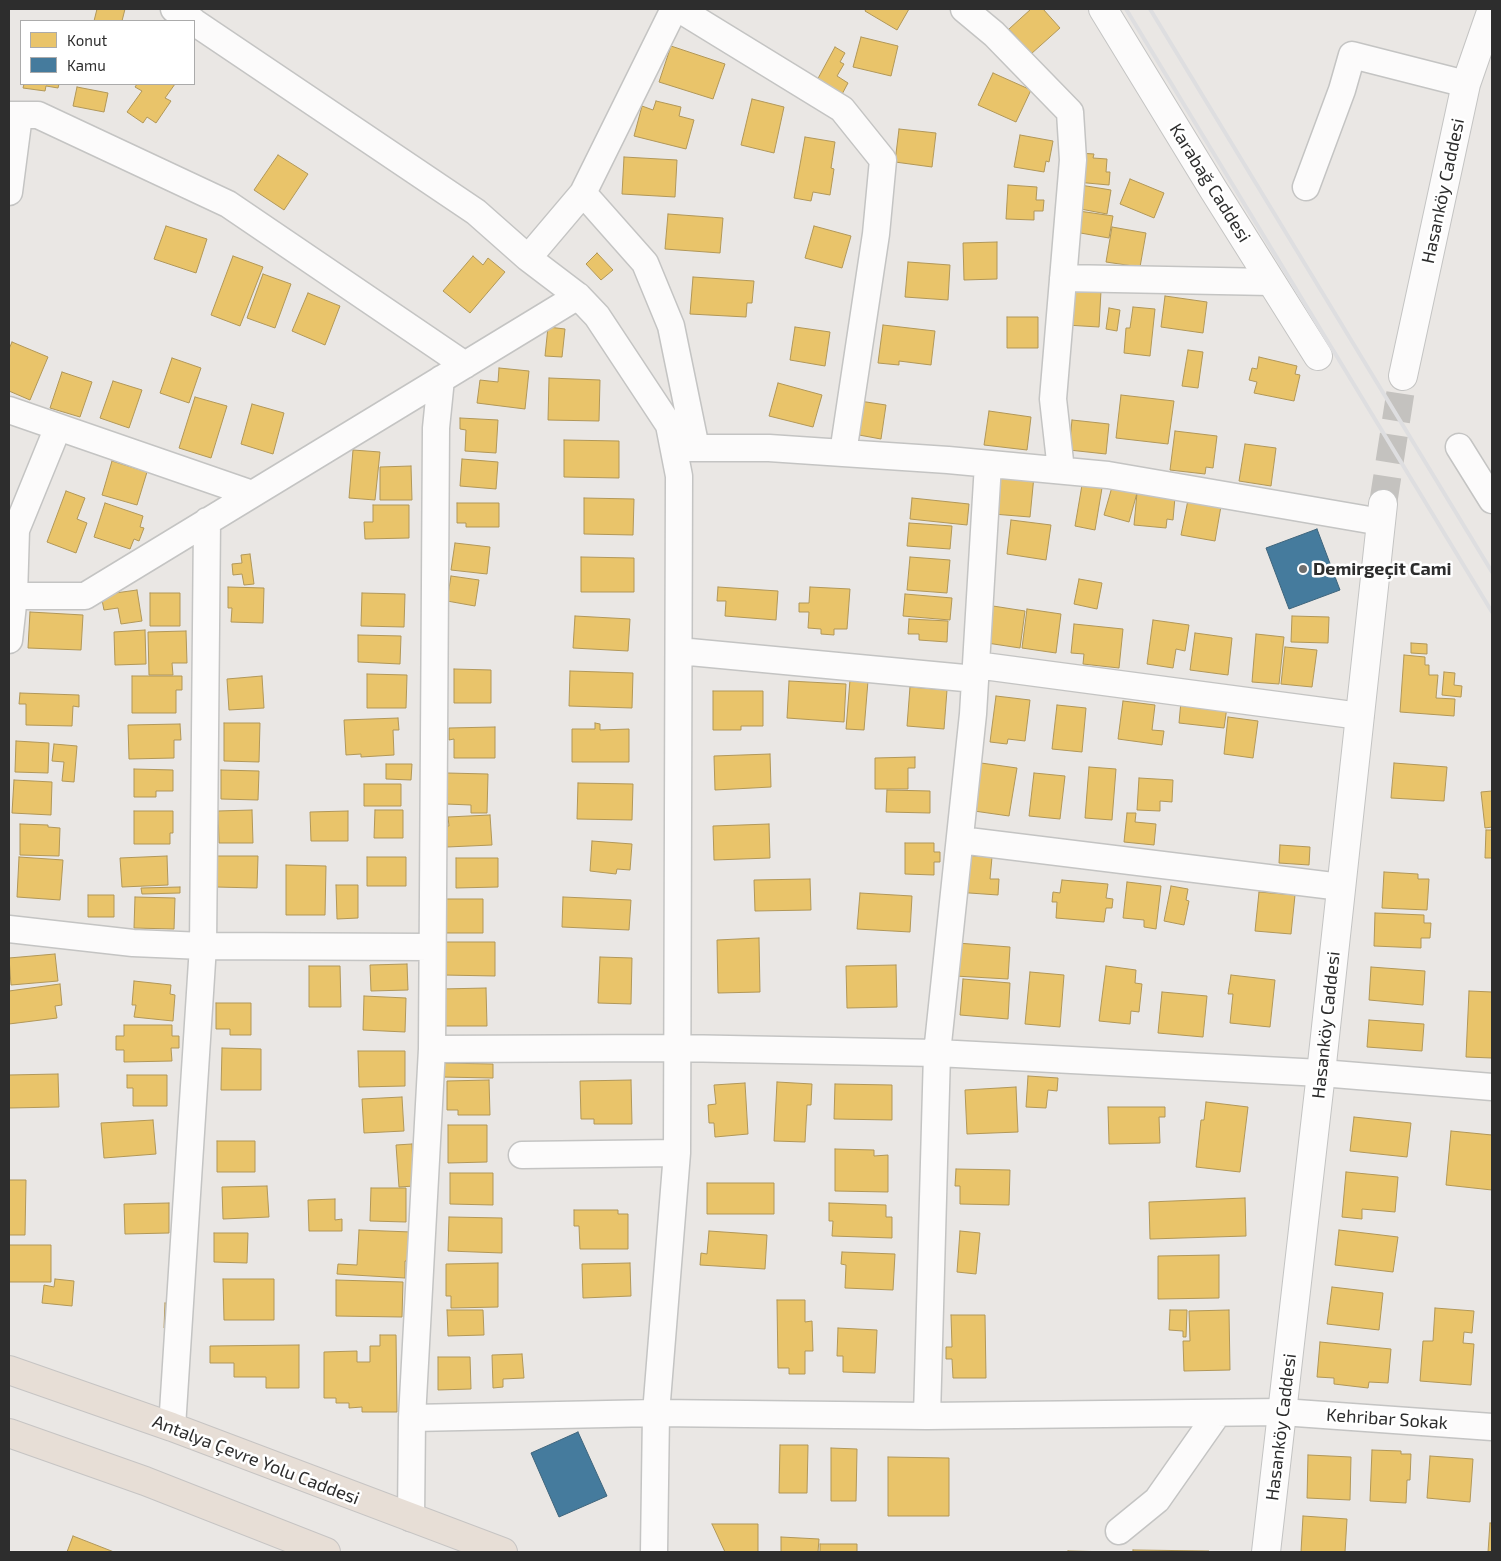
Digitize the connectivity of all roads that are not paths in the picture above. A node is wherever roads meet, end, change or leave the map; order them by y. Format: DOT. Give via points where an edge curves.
graph roads {
  1 [pos="174,9"];
  2 [pos="674,9"];
  3 [pos="679,9"];
  4 [pos="964,9"];
  5 [pos="1103,9"];
  6 [pos="1492,9"];
  7 [pos="190,20"];
  8 [pos="195,23"];
  9 [pos="1466,84"];
  10 [pos="14,115"];
  11 [pos="1306,186"];
  12 [pos="9,192"];
  13 [pos="582,193"];
  14 [pos="528,258"];
  15 [pos="1063,278"];
  16 [pos="1270,282"];
  17 [pos="578,296"];
  18 [pos="1318,356"];
  19 [pos="465,365"];
  20 [pos="1403,376"];
  21 [pos="441,379"];
  22 [pos="9,410"];
  23 [pos="58,426"];
  24 [pos="1458,447"];
  25 [pos="685,448"];
  26 [pos="843,453"];
  27 [pos="988,464"];
  28 [pos="1061,470"];
  29 [pos="252,494"];
  30 [pos="1492,500"];
  31 [pos="1382,513"];
  32 [pos="208,521"];
  33 [pos="14,596"];
  34 [pos="9,640"];
  35 [pos="679,652"];
  36 [pos="976,672"];
  37 [pos="1360,716"];
  38 [pos="960,840"];
  39 [pos="1341,887"];
  40 [pos="9,929"];
  41 [pos="203,946"];
  42 [pos="432,947"];
  43 [pos="677,1048"];
  44 [pos="432,1049"];
  45 [pos="936,1053"];
  46 [pos="1321,1073"];
  47 [pos="1492,1087"];
  48 [pos="676,1153"];
  49 [pos="522,1155"];
  50 [pos="9,1370"];
  51 [pos="1282,1412"];
  52 [pos="656,1413"];
  53 [pos="1218,1413"];
  54 [pos="927,1416"];
  55 [pos="412,1418"];
  56 [pos="1492,1427"];
  57 [pos="172,1428"];
  58 [pos="9,1433"];
  59 [pos="411,1518"];
  60 [pos="1119,1531"];
  61 [pos="1267,1550"];
  62 [pos="326,1552"];
  63 [pos="503,1552"];
  64 [pos="654,1552"];
  1 -- 7 [label="street"];
  2 -- 13 [label="street"];
  3 -- 26 [label="street" via="842,109 883,160 876,234"];
  4 -- 15 [label="street" via="994,34 1070,112 1073,160"];
  5 -- 16 [label="street, Karabağ Caddesi"];
  6 -- 9 [label="street, Hasanköy Caddesi"];
  8 -- 14 [label="street" via="476,212"];
  9 -- 11 [label="street" via="1352,55"];
  9 -- 20 [label="street, Hasanköy Caddesi"];
  10 -- 12 [label="street"];
  10 -- 19 [label="street" via="38,115 228,204"];
  13 -- 14 [label="street"];
  13 -- 25 [label="street" via="645,263 671,326"];
  14 -- 17 [label="street"];
  15 -- 16 [label="street"];
  15 -- 28 [label="street" via="1053,399"];
  16 -- 18 [label="street, Karabağ Caddesi"];
  17 -- 19 [label="street"];
  17 -- 25 [label="street" via="597,316"];
  19 -- 21 [label="street"];
  21 -- 29 [label="street"];
  21 -- 42 [label="street" via="436,428"];
  22 -- 23 [label="street"];
  23 -- 29 [label="street"];
  23 -- 33 [label="street" via="16,530"];
  24 -- 30 [label="street"];
  25 -- 26 [label="street" via="769,448"];
  25 -- 35 [label="street" via="679,476"];
  26 -- 27 [label="street"];
  27 -- 28 [label="street"];
  27 -- 36 [label="street"];
  28 -- 31 [label="street"];
  29 -- 32 [label="street"];
  31 -- 37 [label="street, Hasanköy Caddesi"];
  32 -- 33 [label="street" via="85,596"];
  32 -- 41 [label="street"];
  33 -- 34 [label="street"];
  35 -- 36 [label="street"];
  35 -- 43 [label="street"];
  36 -- 37 [label="street"];
  36 -- 38 [label="street"];
  37 -- 39 [label="street, Hasanköy Caddesi"];
  38 -- 39 [label="street"];
  38 -- 45 [label="street"];
  39 -- 46 [label="street, Hasanköy Caddesi"];
  40 -- 41 [label="street" via="132,944"];
  41 -- 42 [label="street"];
  41 -- 57 [label="street"];
  42 -- 44 [label="street"];
  43 -- 44 [label="street"];
  43 -- 45 [label="street"];
  43 -- 48 [label="street"];
  44 -- 55 [label="street"];
  45 -- 46 [label="street"];
  45 -- 54 [label="street"];
  46 -- 47 [label="street"];
  46 -- 51 [label="street, Hasanköy Caddesi"];
  48 -- 49 [label="street"];
  48 -- 52 [label="street"];
  50 -- 57 [label="highway, Antalya Çevre Yolu Caddesi"];
  51 -- 53 [label="street, Kehribar Sokak"];
  51 -- 56 [label="street, Kehribar Sokak"];
  51 -- 61 [label="street, Hasanköy Caddesi"];
  52 -- 54 [label="street, Kehribar Sokak"];
  52 -- 55 [label="street, Kehribar Sokak"];
  52 -- 64 [label="street"];
  53 -- 54 [label="street, Kehribar Sokak"];
  53 -- 60 [label="street" via="1157,1500"];
  55 -- 59 [label="street"];
  57 -- 59 [label="highway, Antalya Çevre Yolu Caddesi"];
  58 -- 62 [label="highway" via="145,1481"];
  59 -- 63 [label="highway, Antalya Çevre Yolu Caddesi"];
}
